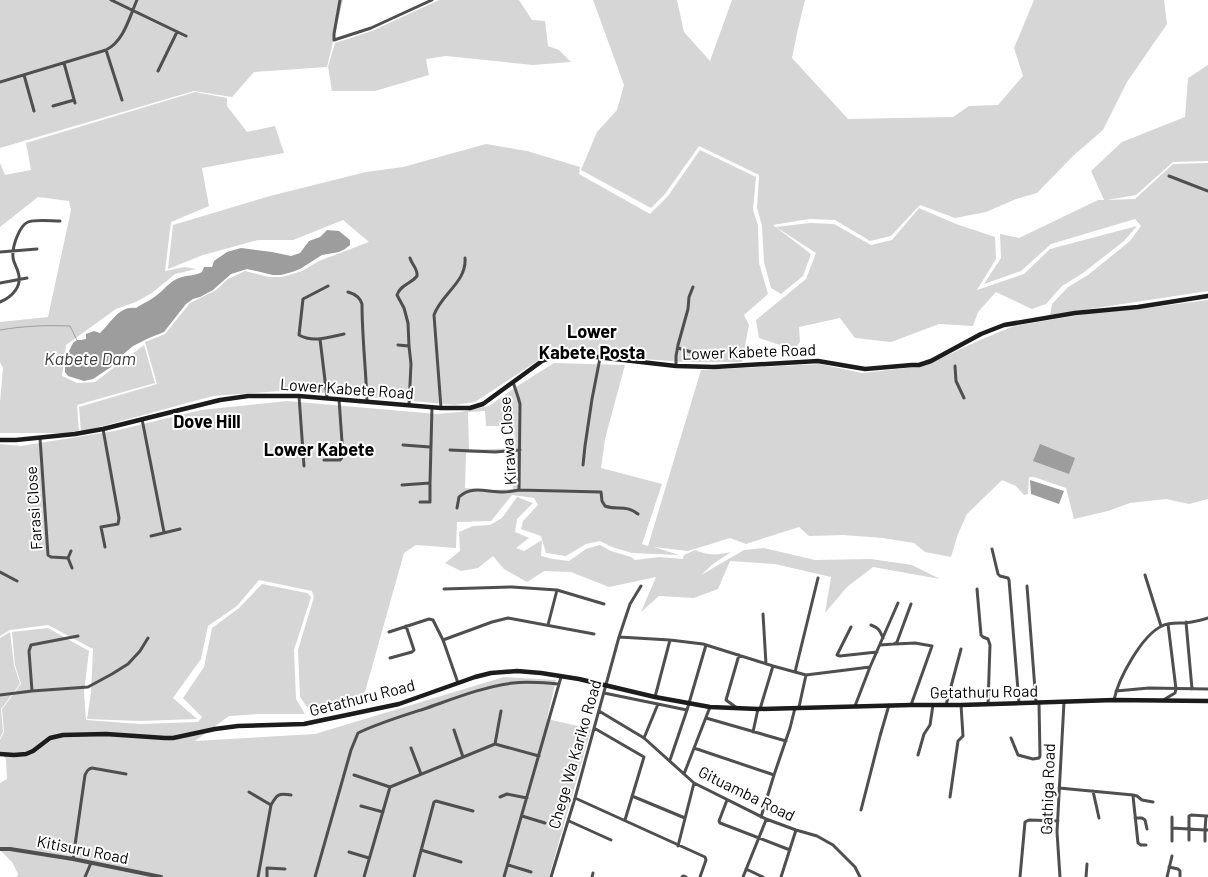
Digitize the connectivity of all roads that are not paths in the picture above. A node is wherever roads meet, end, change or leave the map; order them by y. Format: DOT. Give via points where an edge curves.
graph roads {
  1 [pos="111,0"];
  2 [pos="137,0"];
  3 [pos="340,0"];
  4 [pos="432,0"];
  5 [pos="133,10"];
  6 [pos="177,32"];
  7 [pos="186,36"];
  8 [pos="106,50"];
  9 [pos="64,63"];
  10 [pos="158,71"];
  11 [pos="24,75"];
  12 [pos="0,81"];
  13 [pos="122,100"];
  14 [pos="53,106"];
  15 [pos="34,112"];
  16 [pos="1169,176"];
  17 [pos="1208,191"];
  18 [pos="60,221"];
  19 [pos="37,249"];
  20 [pos="0,252"];
  21 [pos="13,252"];
  22 [pos="410,258"];
  23 [pos="466,258"];
  24 [pos="27,278"];
  25 [pos="18,280"];
  26 [pos="0,283"];
  27 [pos="328,286"];
  28 [pos="693,287"];
  29 [pos="348,292"];
  30 [pos="1208,296"];
  31 [pos="0,302"];
  32 [pos="344,334"];
  33 [pos="320,340"];
  34 [pos="398,345"];
  35 [pos="409,346"];
  36 [pos="678,348"];
  37 [pos="691,352"];
  38 [pos="600,358"];
  39 [pos="676,366"];
  40 [pos="955,366"];
  41 [pos="513,382"];
  42 [pos="299,396"];
  43 [pos="327,398"];
  44 [pos="964,398"];
  45 [pos="339,399"];
  46 [pos="367,402"];
  47 [pos="409,405"];
  48 [pos="432,407"];
  49 [pos="441,408"];
  50 [pos="142,419"];
  51 [pos="103,429"];
  52 [pos="40,438"];
  53 [pos="0,440"];
  54 [pos="403,445"];
  55 [pos="430,448"];
  56 [pos="450,450"];
  57 [pos="520,450"];
  58 [pos="324,460"];
  59 [pos="583,465"];
  60 [pos="304,466"];
  61 [pos="430,484"];
  62 [pos="402,485"];
  63 [pos="519,490"];
  64 [pos="420,502"];
  65 [pos="457,508"];
  66 [pos="638,514"];
  67 [pos="180,529"];
  68 [pos="164,532"];
  69 [pos="151,536"];
  70 [pos="105,547"];
  71 [pos="992,549"];
  72 [pos="72,551"];
  73 [pos="68,558"];
  74 [pos="72,568"];
  75 [pos="0,572"];
  76 [pos="1145,575"];
  77 [pos="818,578"];
  78 [pos="17,581"];
  79 [pos="640,586"];
  80 [pos="1027,586"];
  81 [pos="444,589"];
  82 [pos="977,589"];
  83 [pos="557,590"];
  84 [pos="604,604"];
  85 [pos="898,604"];
  86 [pos="911,604"];
  87 [pos="764,614"];
  88 [pos="1208,618"];
  89 [pos="1186,622"];
  90 [pos="1168,624"];
  91 [pos="548,625"];
  92 [pos="870,625"];
  93 [pos="406,626"];
  94 [pos="1162,626"];
  95 [pos="851,627"];
  96 [pos="389,632"];
  97 [pos="594,634"];
  98 [pos="78,636"];
  99 [pos="619,637"];
  100 [pos="148,638"];
  101 [pos="883,639"];
  102 [pos="443,640"];
  103 [pos="670,640"];
  104 [pos="895,644"];
  105 [pos="706,645"];
  106 [pos="880,645"];
  107 [pos="961,649"];
  108 [pos="877,652"];
  109 [pos="739,656"];
  110 [pos="390,658"];
  111 [pos="766,664"];
  112 [pos="773,666"];
  113 [pos="870,667"];
  114 [pos="796,672"];
  115 [pos="806,674"];
  116 [pos="561,676"];
  117 [pos="458,683"];
  118 [pos="559,684"];
  119 [pos="606,686"];
  120 [pos="1176,689"];
  121 [pos="1192,689"];
  122 [pos="1208,689"];
  123 [pos="32,691"];
  124 [pos="1116,692"];
  125 [pos="604,693"];
  126 [pos="0,695"];
  127 [pos="655,696"];
  128 [pos="1114,700"];
  129 [pos="1164,700"];
  130 [pos="1064,701"];
  131 [pos="1208,701"];
  132 [pos="689,702"];
  133 [pos="1019,702"];
  134 [pos="1038,702"];
  135 [pos="658,704"];
  136 [pos="988,704"];
  137 [pos="911,705"];
  138 [pos="933,705"];
  139 [pos="946,705"];
  140 [pos="961,705"];
  141 [pos="855,706"];
  142 [pos="889,706"];
  143 [pos="710,707"];
  144 [pos="797,707"];
  145 [pos="737,708"];
  146 [pos="759,709"];
  147 [pos="686,710"];
  148 [pos="501,711"];
  149 [pos="598,711"];
  150 [pos="706,718"];
  151 [pos="594,728"];
  152 [pos="454,730"];
  153 [pos="753,732"];
  154 [pos="644,738"];
  155 [pos="1011,738"];
  156 [pos="786,741"];
  157 [pos="495,744"];
  158 [pos="412,748"];
  159 [pos="694,748"];
  160 [pos="0,754"];
  161 [pos="918,755"];
  162 [pos="539,756"];
  163 [pos="464,757"];
  164 [pos="670,760"];
  165 [pos="126,774"];
  166 [pos="421,774"];
  167 [pos="684,774"];
  168 [pos="354,775"];
  169 [pos="774,775"];
  170 [pos="694,783"];
  171 [pos="390,787"];
  172 [pos="1059,788"];
  173 [pos="1093,791"];
  174 [pos="249,792"];
  175 [pos="291,794"];
  176 [pos="1133,795"];
  177 [pos="632,796"];
  178 [pos="500,797"];
  179 [pos="950,797"];
  180 [pos="527,798"];
  181 [pos="575,798"];
  182 [pos="726,800"];
  183 [pos="1153,802"];
  184 [pos="271,805"];
  185 [pos="361,806"];
  186 [pos="861,810"];
  187 [pos="383,812"];
  188 [pos="473,812"];
  189 [pos="522,816"];
  190 [pos="1207,816"];
  191 [pos="761,817"];
  192 [pos="1172,817"];
  193 [pos="685,818"];
  194 [pos="1099,818"];
  195 [pos="1135,818"];
  196 [pos="625,820"];
  197 [pos="766,820"];
  198 [pos="568,821"];
  199 [pos="1058,822"];
  200 [pos="545,823"];
  201 [pos="1172,828"];
  202 [pos="1147,829"];
  203 [pos="1189,829"];
  204 [pos="796,830"];
  205 [pos="1207,830"];
  206 [pos="759,837"];
  207 [pos="611,840"];
  208 [pos="1189,840"];
  209 [pos="1172,841"];
  210 [pos="1204,841"];
  211 [pos="1146,845"];
  212 [pos="678,846"];
  213 [pos="0,849"];
  214 [pos="421,850"];
  215 [pos="790,850"];
  216 [pos="349,852"];
  217 [pos="1172,856"];
  218 [pos="369,858"];
  219 [pos="73,859"];
  220 [pos="91,862"];
  221 [pos="461,862"];
  222 [pos="1086,864"];
  223 [pos="508,865"];
  224 [pos="1169,867"];
  225 [pos="285,869"];
  226 [pos="746,869"];
  227 [pos="531,872"];
  228 [pos="1180,876"];
  229 [pos="84,877"];
  230 [pos="161,877"];
  231 [pos="258,877"];
  232 [pos="267,877"];
  233 [pos="315,877"];
  234 [pos="364,877"];
  235 [pos="414,877"];
  236 [pos="504,877"];
  237 [pos="552,877"];
  238 [pos="682,877"];
  239 [pos="686,877"];
  240 [pos="700,877"];
  241 [pos="743,877"];
  242 [pos="763,877"];
  243 [pos="781,877"];
  244 [pos="860,877"];
  245 [pos="1020,877"];
  246 [pos="1060,877"];
  247 [pos="1086,877"];
  248 [pos="1167,877"];
  1 -- 5 [label="street"];
  2 -- 5 [label="street"];
  3 -- 4 [label="street" via="334,40 371,28"];
  5 -- 6 [label="street"];
  5 -- 8 [label="street" via="119,40"];
  6 -- 7 [label="street"];
  6 -- 10 [label="street"];
  8 -- 9 [label="street"];
  8 -- 13 [label="street"];
  9 -- 11 [label="street"];
  9 -- 14 [label="street" via="75,101"];
  11 -- 12 [label="street"];
  11 -- 15 [label="street"];
  16 -- 17 [label="street"];
  18 -- 21 [label="street" via="26,223 20,229"];
  19 -- 21 [label="street"];
  20 -- 21 [label="street"];
  21 -- 25 [label="street"];
  22 -- 35 [label="street" via="417,276 401,287 397,295 408,323"];
  23 -- 49 [label="street" via="465,269 434,315"];
  24 -- 25 [label="street"];
  25 -- 26 [label="street"];
  25 -- 31 [label="street" via="13,295"];
  27 -- 33 [label="street" via="303,300 299,335"];
  28 -- 36 [label="street"];
  29 -- 46 [label="street" via="362,304"];
  30 -- 39 [label="main road, Lower Kabete Road" via="1004,325 919,365 865,369 818,361 724,367"];
  32 -- 33 [label="street"];
  33 -- 43 [label="street"];
  34 -- 35 [label="street"];
  35 -- 47 [label="street"];
  36 -- 37 [label="street"];
  36 -- 39 [label="street"];
  38 -- 39 [label="main road, Lower Kabete Road"];
  38 -- 41 [label="main road, Lower Kabete Road" via="551,357"];
  38 -- 59 [label="street"];
  40 -- 44 [label="street" via="956,381"];
  41 -- 49 [label="main road, Lower Kabete Road" via="477,406"];
  41 -- 57 [label="street, Kirawa Close" via="520,404"];
  42 -- 43 [label="main road, Lower Kabete Road"];
  42 -- 50 [label="main road, Lower Kabete Road" via="227,399"];
  42 -- 60 [label="street"];
  43 -- 45 [label="main road, Lower Kabete Road"];
  45 -- 46 [label="main road, Lower Kabete Road"];
  45 -- 58 [label="street" via="343,456 340,460"];
  46 -- 47 [label="main road, Lower Kabete Road"];
  47 -- 48 [label="main road, Lower Kabete Road"];
  48 -- 49 [label="main road, Lower Kabete Road"];
  48 -- 55 [label="street"];
  50 -- 51 [label="main road, Lower Kabete Road"];
  50 -- 68 [label="street"];
  51 -- 52 [label="main road, Lower Kabete Road"];
  51 -- 70 [label="street" via="119,518 118,524 101,527"];
  52 -- 53 [label="main road, Lower Kabete Road"];
  52 -- 73 [label="street, Farasi Close" via="48,555"];
  54 -- 55 [label="street"];
  55 -- 61 [label="street"];
  56 -- 57 [label="street"];
  57 -- 63 [label="street, Kirawa Close"];
  61 -- 62 [label="street"];
  61 -- 64 [label="street" via="430,502"];
  63 -- 65 [label="street" via="464,492 459,497"];
  63 -- 66 [label="street, Kirawa Close" via="601,492 605,506 629,508"];
  67 -- 68 [label="street"];
  68 -- 69 [label="street"];
  71 -- 133 [label="street" via="998,574 1009,580"];
  72 -- 73 [label="street"];
  73 -- 74 [label="street"];
  75 -- 78 [label="street"];
  76 -- 94 [label="street"];
  77 -- 114 [label="street"];
  79 -- 99 [label="street, Chege Wa Kariko Road"];
  80 -- 134 [label="street"];
  81 -- 83 [label="street" via="512,587"];
  82 -- 136 [label="street" via="982,635 990,645"];
  83 -- 84 [label="street"];
  83 -- 91 [label="street"];
  85 -- 101 [label="street"];
  86 -- 104 [label="street"];
  87 -- 111 [label="street"];
  88 -- 89 [label="street"];
  89 -- 90 [label="street"];
  89 -- 121 [label="street"];
  90 -- 94 [label="street"];
  90 -- 120 [label="street"];
  91 -- 97 [label="street"];
  91 -- 102 [label="street" via="508,618"];
  92 -- 101 [label="street" via="880,630"];
  93 -- 96 [label="street"];
  93 -- 102 [label="street" via="431,619"];
  93 -- 110 [label="street" via="414,651"];
  94 -- 124 [label="street" via="1137,652"];
  95 -- 108 [label="street" via="837,655"];
  98 -- 123 [label="street" via="31,645"];
  99 -- 103 [label="street"];
  99 -- 119 [label="street, Chege Wa Kariko Road"];
  100 -- 123 [label="street" via="128,664 88,687"];
  101 -- 106 [label="street"];
  102 -- 117 [label="street"];
  103 -- 105 [label="street"];
  103 -- 127 [label="street"];
  104 -- 106 [label="street"];
  104 -- 137 [label="street" via="932,646"];
  105 -- 109 [label="street"];
  105 -- 132 [label="street"];
  106 -- 108 [label="street"];
  107 -- 139 [label="street"];
  108 -- 113 [label="street"];
  109 -- 111 [label="street"];
  109 -- 145 [label="street" via="726,700"];
  111 -- 112 [label="street"];
  112 -- 114 [label="street"];
  112 -- 146 [label="street"];
  113 -- 115 [label="street"];
  113 -- 141 [label="street"];
  114 -- 115 [label="street"];
  115 -- 144 [label="street"];
  116 -- 117 [label="main road, Getathuru Road" via="512,671 491,673"];
  116 -- 118 [label="street"];
  116 -- 119 [label="main road, Getathuru Road"];
  117 -- 160 [label="main road, Getathuru Road" via="399,704 304,724 238,726 173,738 63,735 50,738 26,754"];
  118 -- 162 [label="street"];
  118 -- 233 [label="street" via="495,686 358,733"];
  119 -- 125 [label="street, Chege Wa Kariko Road"];
  119 -- 127 [label="main road, Getathuru Road"];
  120 -- 121 [label="street"];
  120 -- 124 [label="street"];
  120 -- 129 [label="street"];
  121 -- 122 [label="street"];
  123 -- 126 [label="street"];
  124 -- 128 [label="street"];
  125 -- 135 [label="street"];
  125 -- 149 [label="street, Chege Wa Kariko Road"];
  127 -- 132 [label="main road, Getathuru Road"];
  128 -- 129 [label="main road, Getathuru Road"];
  128 -- 130 [label="main road, Getathuru Road"];
  129 -- 131 [label="main road, Getathuru Road"];
  130 -- 134 [label="main road, Getathuru Road"];
  130 -- 172 [label="street, Gathiga Road"];
  132 -- 143 [label="main road, Getathuru Road"];
  132 -- 147 [label="street"];
  133 -- 134 [label="main road, Getathuru Road"];
  133 -- 136 [label="main road, Getathuru Road"];
  134 -- 155 [label="street" via="1039,758 1020,757"];
  135 -- 147 [label="street"];
  135 -- 154 [label="street"];
  136 -- 140 [label="main road, Getathuru Road"];
  137 -- 138 [label="main road, Getathuru Road"];
  137 -- 142 [label="main road, Getathuru Road"];
  138 -- 139 [label="main road, Getathuru Road"];
  138 -- 161 [label="street" via="930,726"];
  139 -- 140 [label="main road, Getathuru Road"];
  140 -- 179 [label="street" via="963,736 958,741"];
  141 -- 142 [label="main road, Getathuru Road"];
  141 -- 144 [label="main road, Getathuru Road"];
  142 -- 186 [label="street"];
  143 -- 145 [label="main road, Getathuru Road"];
  143 -- 150 [label="street"];
  144 -- 146 [label="main road, Getathuru Road"];
  144 -- 156 [label="street"];
  145 -- 146 [label="main road, Getathuru Road"];
  146 -- 153 [label="street"];
  147 -- 164 [label="street"];
  148 -- 157 [label="street"];
  149 -- 151 [label="street, Chege Wa Kariko Road"];
  149 -- 154 [label="street, Gituamba Road"];
  150 -- 153 [label="street"];
  150 -- 159 [label="street"];
  151 -- 177 [label="street" via="643,756"];
  151 -- 181 [label="street, Chege Wa Kariko Road"];
  152 -- 163 [label="street"];
  153 -- 156 [label="street"];
  154 -- 164 [label="street, Gituamba Road"];
  156 -- 169 [label="street"];
  157 -- 162 [label="street"];
  157 -- 163 [label="street"];
  158 -- 166 [label="street"];
  159 -- 167 [label="street"];
  159 -- 169 [label="street"];
  162 -- 180 [label="street"];
  163 -- 166 [label="street"];
  164 -- 167 [label="street, Gituamba Road"];
  165 -- 219 [label="street" via="92,768 87,771"];
  166 -- 171 [label="street"];
  167 -- 170 [label="street, Gituamba Road"];
  168 -- 171 [label="street"];
  169 -- 191 [label="street"];
  170 -- 182 [label="street, Gituamba Road"];
  170 -- 193 [label="street"];
  171 -- 187 [label="street"];
  172 -- 173 [label="street"];
  172 -- 199 [label="street, Gathiga Road"];
  173 -- 176 [label="street"];
  173 -- 194 [label="street"];
  174 -- 184 [label="street"];
  175 -- 184 [label="street" via="275,797"];
  176 -- 183 [label="street"];
  176 -- 195 [label="street"];
  177 -- 193 [label="street"];
  177 -- 196 [label="street"];
  178 -- 180 [label="street" via="507,794"];
  180 -- 189 [label="street"];
  181 -- 196 [label="street"];
  181 -- 198 [label="street, Chege Wa Kariko Road"];
  182 -- 191 [label="street, Gituamba Road"];
  182 -- 206 [label="street" via="720,823"];
  184 -- 231 [label="street"];
  185 -- 187 [label="street"];
  187 -- 218 [label="street"];
  188 -- 214 [label="street" via="434,802"];
  189 -- 200 [label="street"];
  189 -- 223 [label="street"];
  190 -- 203 [label="street" via="1190,815"];
  190 -- 205 [label="street"];
  191 -- 197 [label="street, Gituamba Road"];
  192 -- 201 [label="street"];
  193 -- 212 [label="street"];
  195 -- 202 [label="street" via="1145,820"];
  195 -- 211 [label="street" via="1138,843"];
  196 -- 212 [label="street"];
  197 -- 204 [label="street, Gituamba Road"];
  197 -- 206 [label="street"];
  198 -- 207 [label="street"];
  198 -- 237 [label="street, Chege Wa Kariko Road"];
  199 -- 245 [label="street" via="1025,822"];
  199 -- 246 [label="street, Gathiga Road"];
  201 -- 203 [label="street"];
  201 -- 209 [label="street"];
  203 -- 205 [label="street"];
  203 -- 208 [label="street"];
  204 -- 215 [label="street"];
  204 -- 244 [label="street, Gituamba Road" via="817,836 832,845"];
  205 -- 210 [label="street"];
  206 -- 215 [label="street"];
  206 -- 226 [label="street"];
  212 -- 240 [label="street" via="706,859"];
  213 -- 219 [label="street, Kitisuru Road"];
  214 -- 221 [label="street"];
  214 -- 235 [label="street"];
  215 -- 243 [label="street"];
  216 -- 218 [label="street"];
  217 -- 224 [label="street"];
  218 -- 234 [label="street"];
  219 -- 220 [label="street, Kitisuru Road"];
  220 -- 229 [label="street"];
  220 -- 230 [label="street, Kitisuru Road"];
  222 -- 247 [label="street"];
  223 -- 227 [label="street"];
  223 -- 236 [label="street"];
  224 -- 228 [label="street" via="1179,870"];
  224 -- 248 [label="street"];
  225 -- 232 [label="street" via="266,868"];
  226 -- 241 [label="street"];
  226 -- 242 [label="street"];
  238 -- 239 [label="street"];
}
